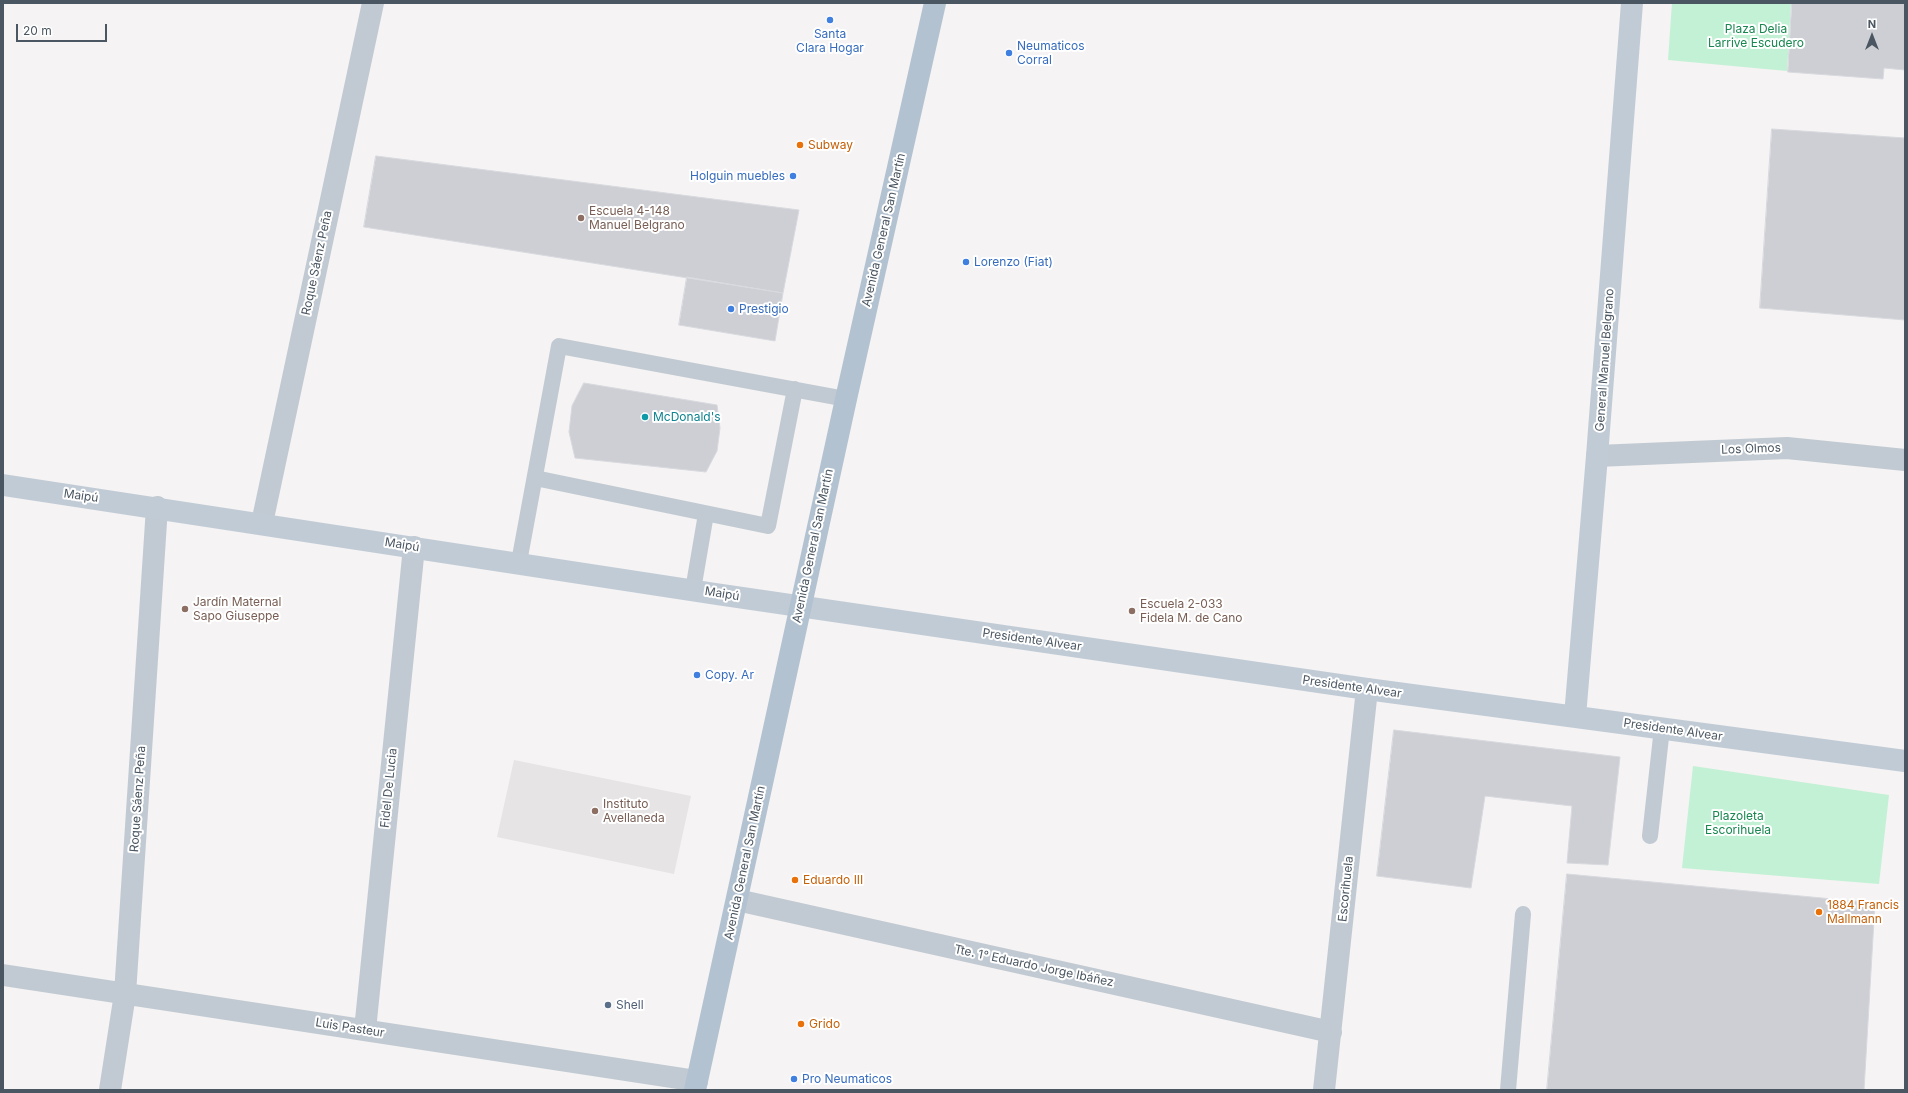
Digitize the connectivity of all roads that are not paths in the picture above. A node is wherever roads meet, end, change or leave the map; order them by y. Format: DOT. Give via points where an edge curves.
graph roads {
  1 [pos="373,3"];
  2 [pos="935,3"];
  3 [pos="1632,3"];
  4 [pos="795,389"];
  5 [pos="846,399"];
  6 [pos="1597,456"];
  7 [pos="1905,460"];
  8 [pos="535,478"];
  9 [pos="3,485"];
  10 [pos="157,507"];
  11 [pos="706,514"];
  12 [pos="262,523"];
  13 [pos="414,547"];
  14 [pos="519,562"];
  15 [pos="693,590"];
  16 [pos="800,606"];
  17 [pos="1367,689"];
  18 [pos="1575,716"];
  19 [pos="1662,728"];
  20 [pos="1905,761"];
  21 [pos="1650,836"];
  22 [pos="737,900"];
  23 [pos="1524,914"];
  24 [pos="3,975"];
  25 [pos="125,994"];
  26 [pos="365,1030"];
  27 [pos="1331,1032"];
  28 [pos="696,1085"];
  29 [pos="110,1090"];
  30 [pos="1324,1090"];
  31 [pos="1508,1090"];
  1 -- 12 [label="street, Roque Sáenz Peña"];
  2 -- 5 [label="main road, Avenida General San Martín"];
  3 -- 6 [label="street, General Manuel Belgrano"];
  4 -- 5 [label="lane"];
  4 -- 8 [label="lane" via="559,346"];
  4 -- 11 [label="lane" via="768,526"];
  5 -- 16 [label="main road, Avenida General San Martín"];
  6 -- 7 [label="street, Los Olmos" via="1787,448"];
  6 -- 18 [label="street, General Manuel Belgrano"];
  8 -- 11 [label="lane"];
  8 -- 14 [label="lane"];
  9 -- 10 [label="street, Maipú"];
  10 -- 12 [label="street, Maipú"];
  10 -- 25 [label="street, Roque Sáenz Peña"];
  11 -- 15 [label="lane"];
  12 -- 13 [label="street, Maipú"];
  13 -- 14 [label="street, Maipú"];
  13 -- 26 [label="street, Fidel De Lucia"];
  14 -- 15 [label="street, Maipú"];
  15 -- 16 [label="street, Maipú"];
  16 -- 17 [label="street, Presidente Alvear"];
  16 -- 22 [label="main road, Avenida General San Martín"];
  17 -- 18 [label="street, Presidente Alvear"];
  17 -- 27 [label="street, Escorihuela"];
  18 -- 19 [label="street, Presidente Alvear"];
  19 -- 20 [label="street, Presidente Alvear"];
  19 -- 21 [label="lane"];
  22 -- 27 [label="street, Tte. 1° Eduardo Jorge Ibáñez"];
  22 -- 28 [label="main road, Avenida General San Martín"];
  23 -- 31 [label="lane"];
  24 -- 25 [label="street, Luis Pasteur"];
  25 -- 26 [label="street, Luis Pasteur"];
  25 -- 29 [label="street, Roque Sáenz Peña"];
  26 -- 28 [label="street, Luis Pasteur"];
  27 -- 30 [label="street, Escorihuela"];
}
